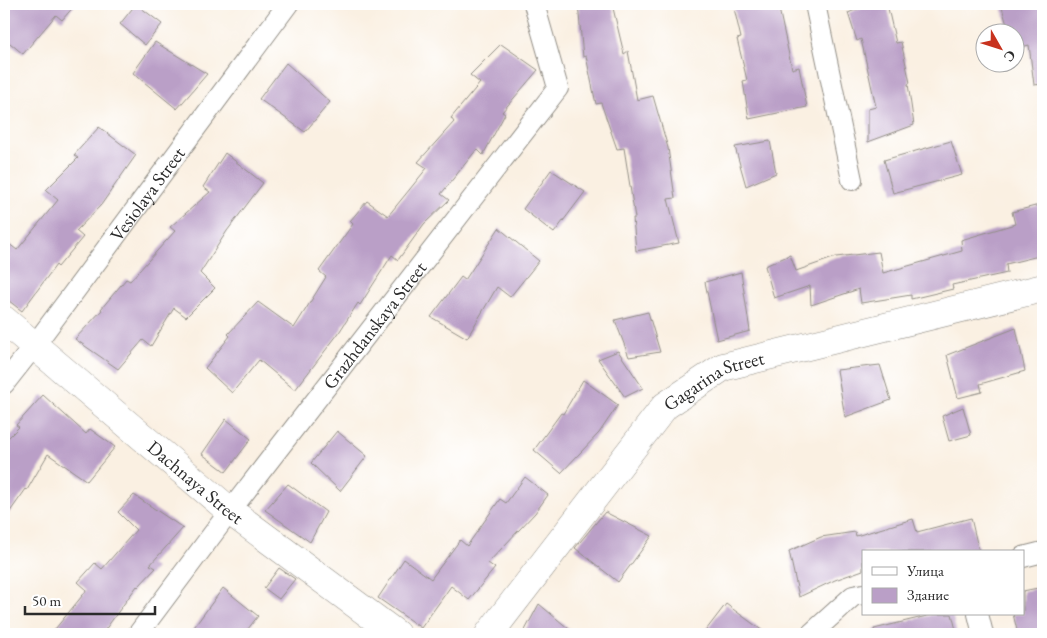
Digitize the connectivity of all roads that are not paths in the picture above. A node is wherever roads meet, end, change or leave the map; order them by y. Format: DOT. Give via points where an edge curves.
graph roads {
  1 [pos="288,4"];
  2 [pos="534,4"];
  3 [pos="815,4"];
  4 [pos="852,180"];
  5 [pos="1043,288"];
  6 [pos="4,320"];
  7 [pos="34,346"];
  8 [pos="4,384"];
  9 [pos="230,512"];
  10 [pos="1043,552"];
  11 [pos="1024,557"];
  12 [pos="862,594"];
  13 [pos="978,616"];
  14 [pos="138,634"];
  15 [pos="396,634"];
  16 [pos="489,634"];
  17 [pos="811,634"];
  18 [pos="983,634"];
  1 -- 7 [label="street, Vesiolaya Street"];
  2 -- 9 [label="street, Grazhdanskaya Street" via="558,88"];
  3 -- 4 [label="street"];
  5 -- 16 [label="main road, Gagarina Street" via="724,367 665,406"];
  6 -- 7 [label="main road, Dachnaya Street"];
  7 -- 8 [label="street, Vesiolaya Street"];
  7 -- 9 [label="main road, Dachnaya Street"];
  9 -- 14 [label="street, Grazhdanskaya Street"];
  9 -- 15 [label="main road, Dachnaya Street"];
  10 -- 11 [label="street"];
  12 -- 17 [label="street" via="853,596"];
  13 -- 18 [label="street"];
}
